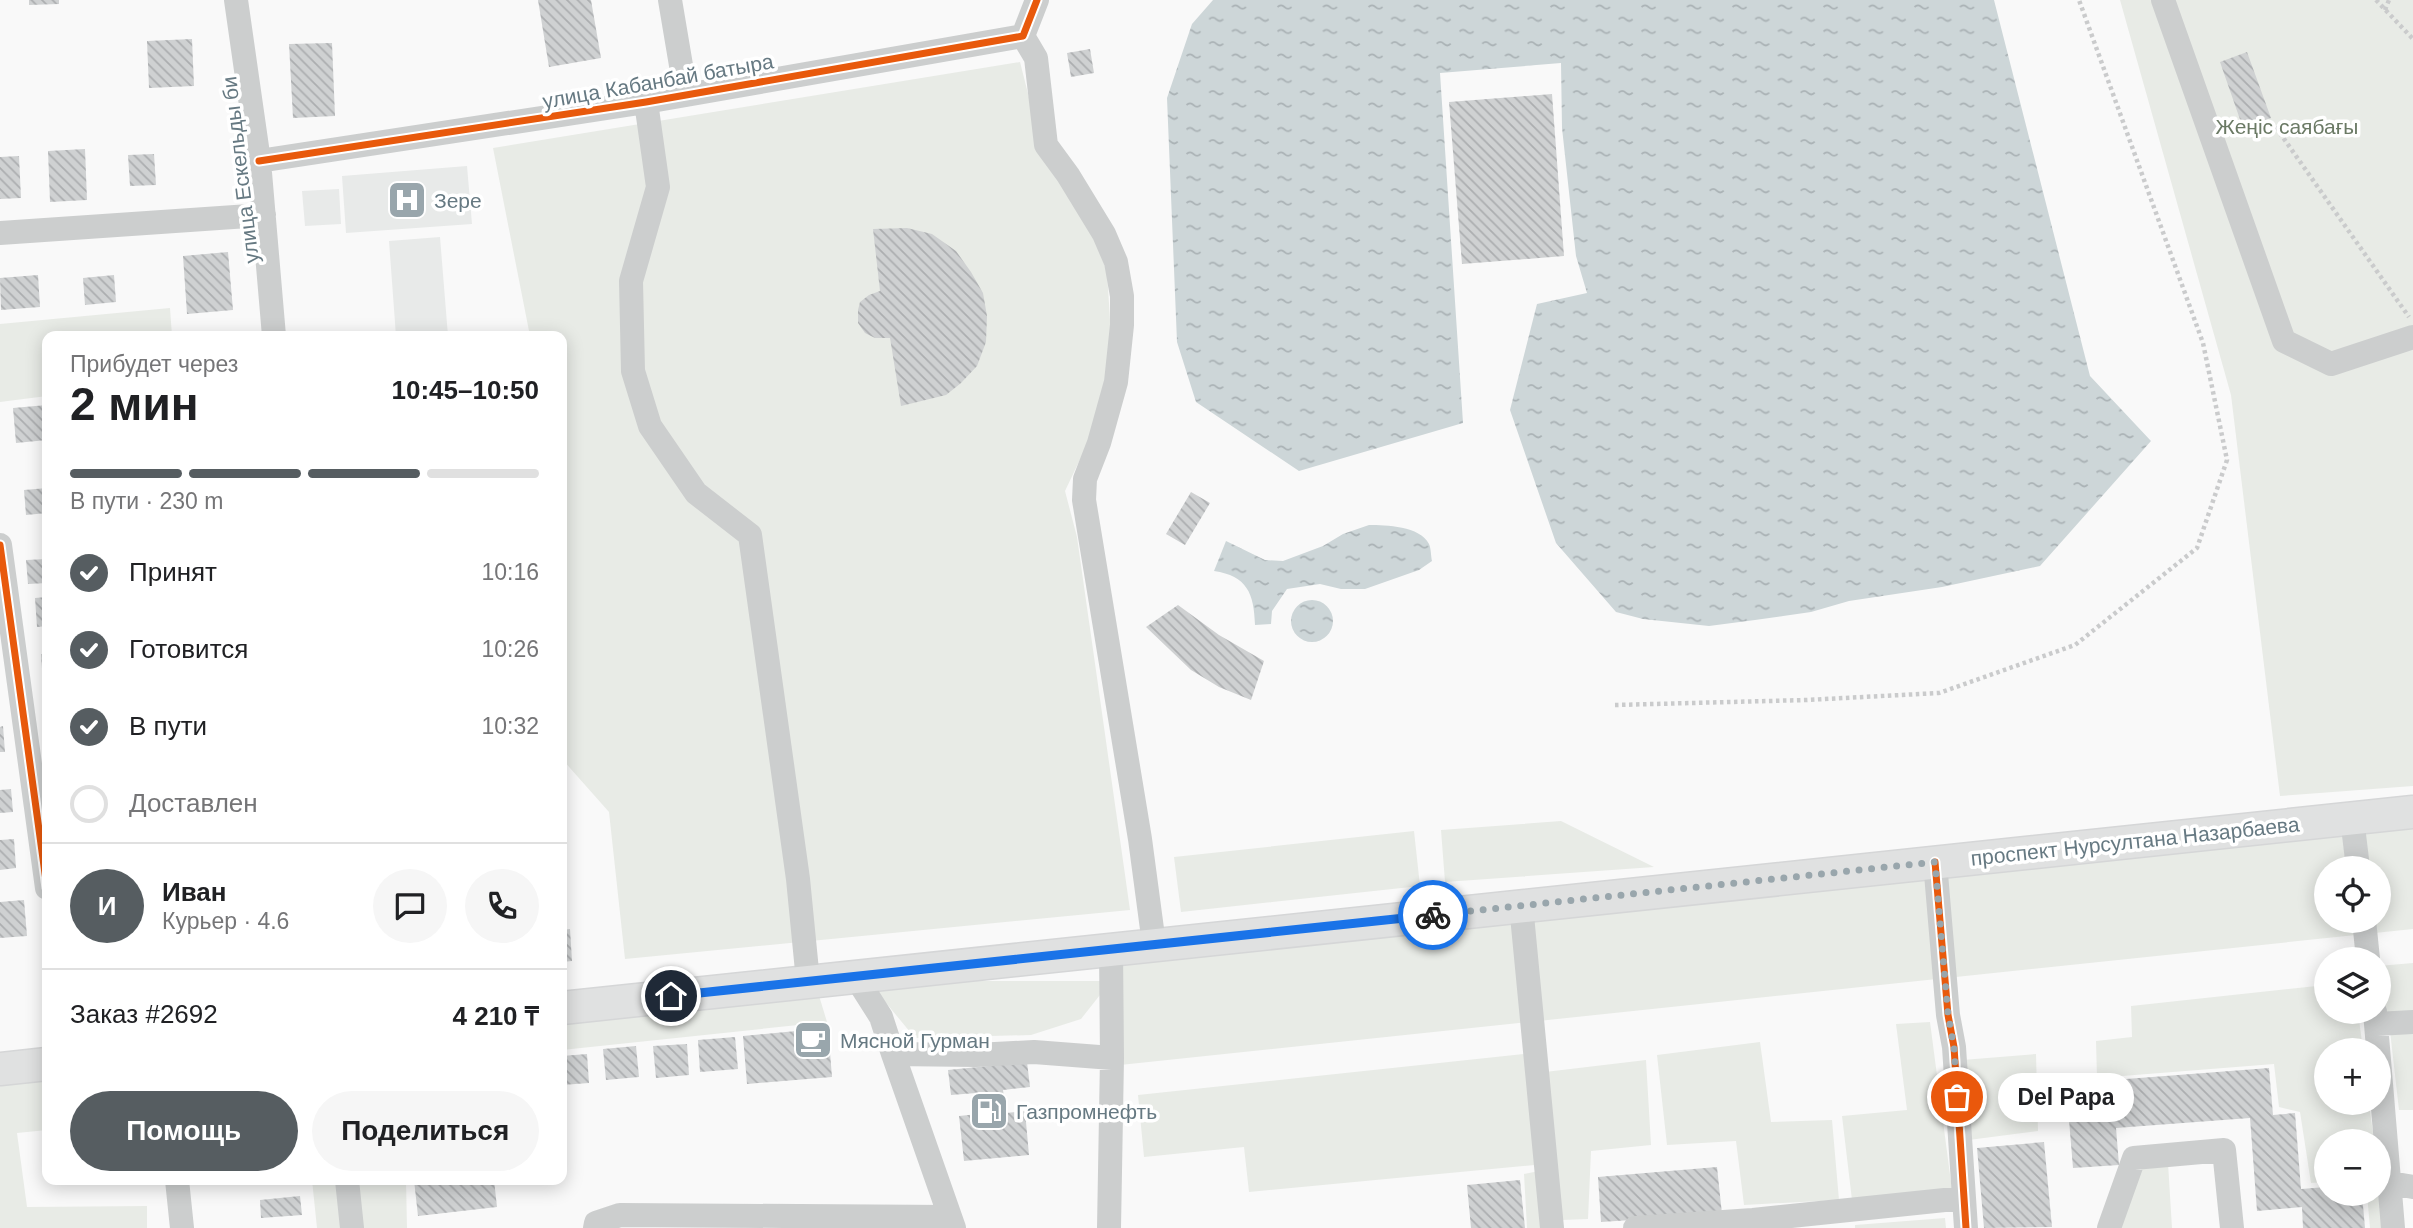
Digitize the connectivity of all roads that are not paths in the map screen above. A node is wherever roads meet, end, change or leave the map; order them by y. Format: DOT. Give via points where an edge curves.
graph roads {
  1 [pos="236,0"];
  2 [pos="670,0"];
  3 [pos="1038,0"];
  4 [pos="2164,0"];
  5 [pos="1023,36"];
  6 [pos="686,95"];
  7 [pos="646,102"];
  8 [pos="259,161"];
  9 [pos="264,215"];
  10 [pos="0,233"];
  11 [pos="274,331"];
  12 [pos="2413,337"];
  13 [pos="0,545"];
  14 [pos="2413,812"];
  15 [pos="2352,818"];
  16 [pos="42,852"];
  17 [pos="2357,856"];
  18 [pos="1935,862"];
  19 [pos="1521,905"];
  20 [pos="1154,944"];
  21 [pos="1111,950"];
  22 [pos="855,976"];
  23 [pos="808,981"];
  24 [pos="567,1006"];
  25 [pos="2391,1020"];
  26 [pos="2413,1022"];
  27 [pos="2377,1024"];
  28 [pos="893,1054"];
  29 [pos="1112,1058"];
  30 [pos="42,1065"];
  31 [pos="0,1069"];
  32 [pos="178,1185"];
  33 [pos="348,1185"];
  34 [pos="2402,1185"];
  35 [pos="1964,1198"];
  36 [pos="952,1223"];
  37 [pos="1753,1224"];
  38 [pos="182,1228"];
  39 [pos="352,1228"];
  40 [pos="595,1228"];
  41 [pos="1109,1228"];
  42 [pos="1552,1228"];
  43 [pos="1635,1228"];
  44 [pos="1966,1228"];
  45 [pos="2109,1228"];
  46 [pos="2232,1228"];
  47 [pos="2393,1228"];
  1 -- 8 [label="street, улица Ескельды би"];
  2 -- 6 [label="street"];
  3 -- 5 [label="street"];
  4 -- 12 [label="street" via="2284,341 2331,364"];
  5 -- 6 [label="street, улица Кабанбай батыра"];
  5 -- 20 [label="street" via="1035,58 1046,145 1104,234 1116,262 1122,296 1116,382 1085,479 1084,500"];
  6 -- 7 [label="street, улица Кабанбай батыра"];
  7 -- 8 [label="street, улица Кабанбай батыра"];
  7 -- 23 [label="street" via="659,187 632,281 633,371 650,426 696,493 750,536"];
  8 -- 9 [label="street, улица Ескельды би"];
  9 -- 10 [label="street"];
  9 -- 11 [label="street, улица Ескельды би"];
  13 -- 16 [label="street"];
  14 -- 15 [label="main road, проспект Нурсултана Назарбаева"];
  15 -- 17 [label="street"];
  15 -- 18 [label="main road, проспект Нурсултана Назарбаева"];
  18 -- 19 [label="main road, проспект Нурсултана Назарбаева"];
  18 -- 35 [label="street"];
  19 -- 20 [label="main road, проспект Нурсултана Назарбаева"];
  19 -- 42 [label="street"];
  20 -- 21 [label="main road, проспект Нурсултана Назарбаева"];
  21 -- 22 [label="main road, проспект Нурсултана Назарбаева"];
  21 -- 29 [label="street"];
  22 -- 23 [label="main road, проспект Нурсултана Назарбаева"];
  22 -- 28 [label="street" via="881,1017"];
  23 -- 24 [label="main road, проспект Нурсултана Назарбаева"];
  25 -- 26 [label="street"];
  27 -- 34 [label="street"];
  28 -- 29 [label="street" via="1034,1052"];
  28 -- 36 [label="street"];
  29 -- 41 [label="street"];
  30 -- 31 [label="main road"];
  32 -- 38 [label="street"];
  33 -- 39 [label="street"];
  34 -- 47 [label="street"];
  35 -- 37 [label="street"];
  35 -- 44 [label="street"];
  36 -- 40 [label="street" via="620,1215 596,1223"];
  37 -- 43 [label="street"];
  45 -- 46 [label="street" via="2134,1158 2224,1150"];
}
